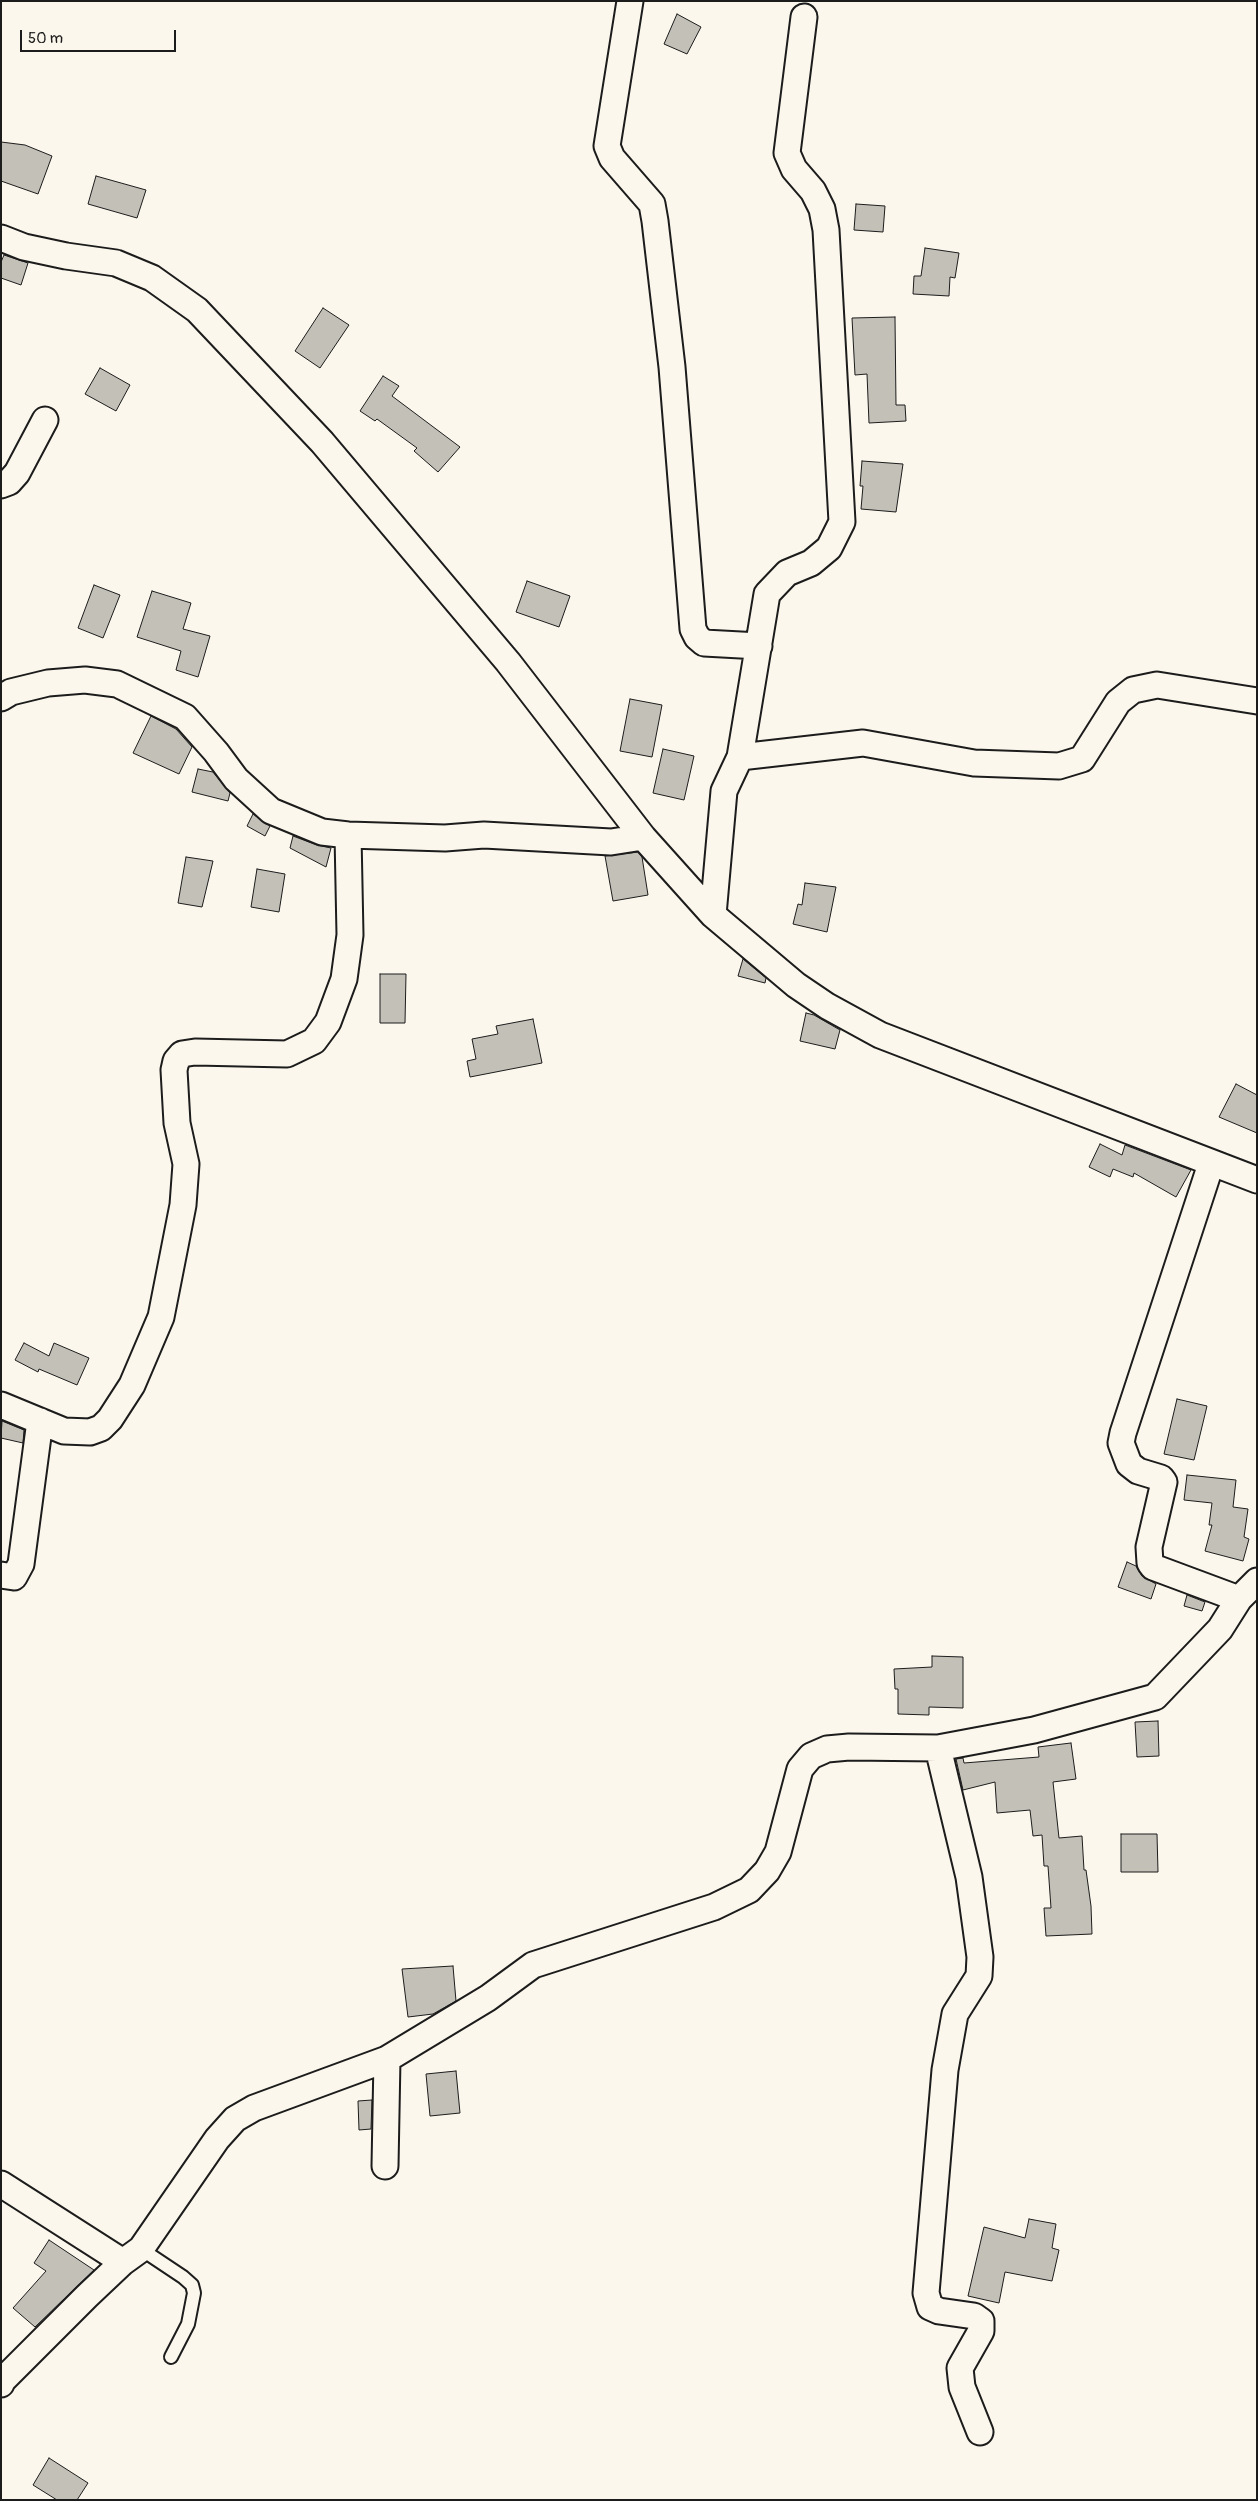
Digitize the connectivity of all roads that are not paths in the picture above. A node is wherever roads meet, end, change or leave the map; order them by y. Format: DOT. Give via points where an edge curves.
graph roads {
  1 [pos="630,1"];
  2 [pos="804,18"];
  3 [pos="1,238"];
  4 [pos="45,420"];
  5 [pos="1,485"];
  6 [pos="759,646"];
  7 [pos="1,698"];
  8 [pos="1257,702"];
  9 [pos="740,756"];
  10 [pos="348,835"];
  11 [pos="643,838"];
  12 [pos="713,915"];
  13 [pos="1211,1164"];
  14 [pos="1257,1180"];
  15 [pos="1,1405"];
  16 [pos="40,1421"];
  17 [pos="1,1575"];
  18 [pos="1257,1581"];
  19 [pos="1239,1600"];
  20 [pos="938,1748"];
  21 [pos="387,2059"];
  22 [pos="385,2166"];
  23 [pos="1,2184"];
  24 [pos="132,2256"];
  25 [pos="171,2358"];
  26 [pos="1,2382"];
  27 [pos="980,2432"];
  1 -- 6 [label="street" via="607,146 612,158 652,204 656,221 672,367 693,629 704,643"];
  2 -- 6 [label="street" via="787,153 794,170 813,191 822,209 826,230 842,522 829,548 811,563 787,573 767,594"];
  3 -- 11 [label="street" via="24,247 66,256 116,262 152,278 197,310 335,457 508,662"];
  4 -- 5 [label="street" via="17,472 9,482"];
  6 -- 9 [label="street"];
  7 -- 10 [label="street" via="11,692 48,683 85,680 117,684 185,717 236,779 271,812 322,832"];
  8 -- 9 [label="street" via="1157,685 1133,690 1118,702 1082,759 1059,766 974,763 863,743"];
  9 -- 12 [label="street" via="724,791"];
  10 -- 11 [label="street" via="445,838 484,835 611,842"];
  10 -- 16 [label="street" via="350,936 344,978 328,1022 314,1041 287,1054 195,1052 179,1057 174,1070 177,1123 186,1164 184,1197 161,1317 132,1385 101,1428 90,1432 64,1431"];
  11 -- 12 [label="street"];
  12 -- 13 [label="street" via="796,985 863,1026"];
  13 -- 14 [label="street"];
  13 -- 19 [label="street" via="1122,1444 1129,1464 1164,1482 1149,1547 1150,1563 1158,1571"];
  15 -- 16 [label="street"];
  16 -- 17 [label="street" via="22,1564 14,1577"];
  18 -- 19 [label="street"];
  19 -- 20 [label="street" via="1220,1629 1155,1697 1034,1730"];
  20 -- 21 [label="street" via="849,1747 828,1749 811,1756 800,1769 778,1852 767,1871 749,1890 714,1907 533,1964 488,1998"];
  20 -- 27 [label="street" via="969,1877 980,1958 979,1976 955,2014 945,2070 926,2294 930,2307 974,2316 981,2321 981,2331 960,2368 962,2387"];
  21 -- 22 [label="street"];
  21 -- 24 [label="street" via="282,2097 235,2119"];
  23 -- 24 [label="street"];
  24 -- 25 [label="lane" via="183,2277 192,2285 194,2293 188,2324"];
  24 -- 26 [label="street"];
}
